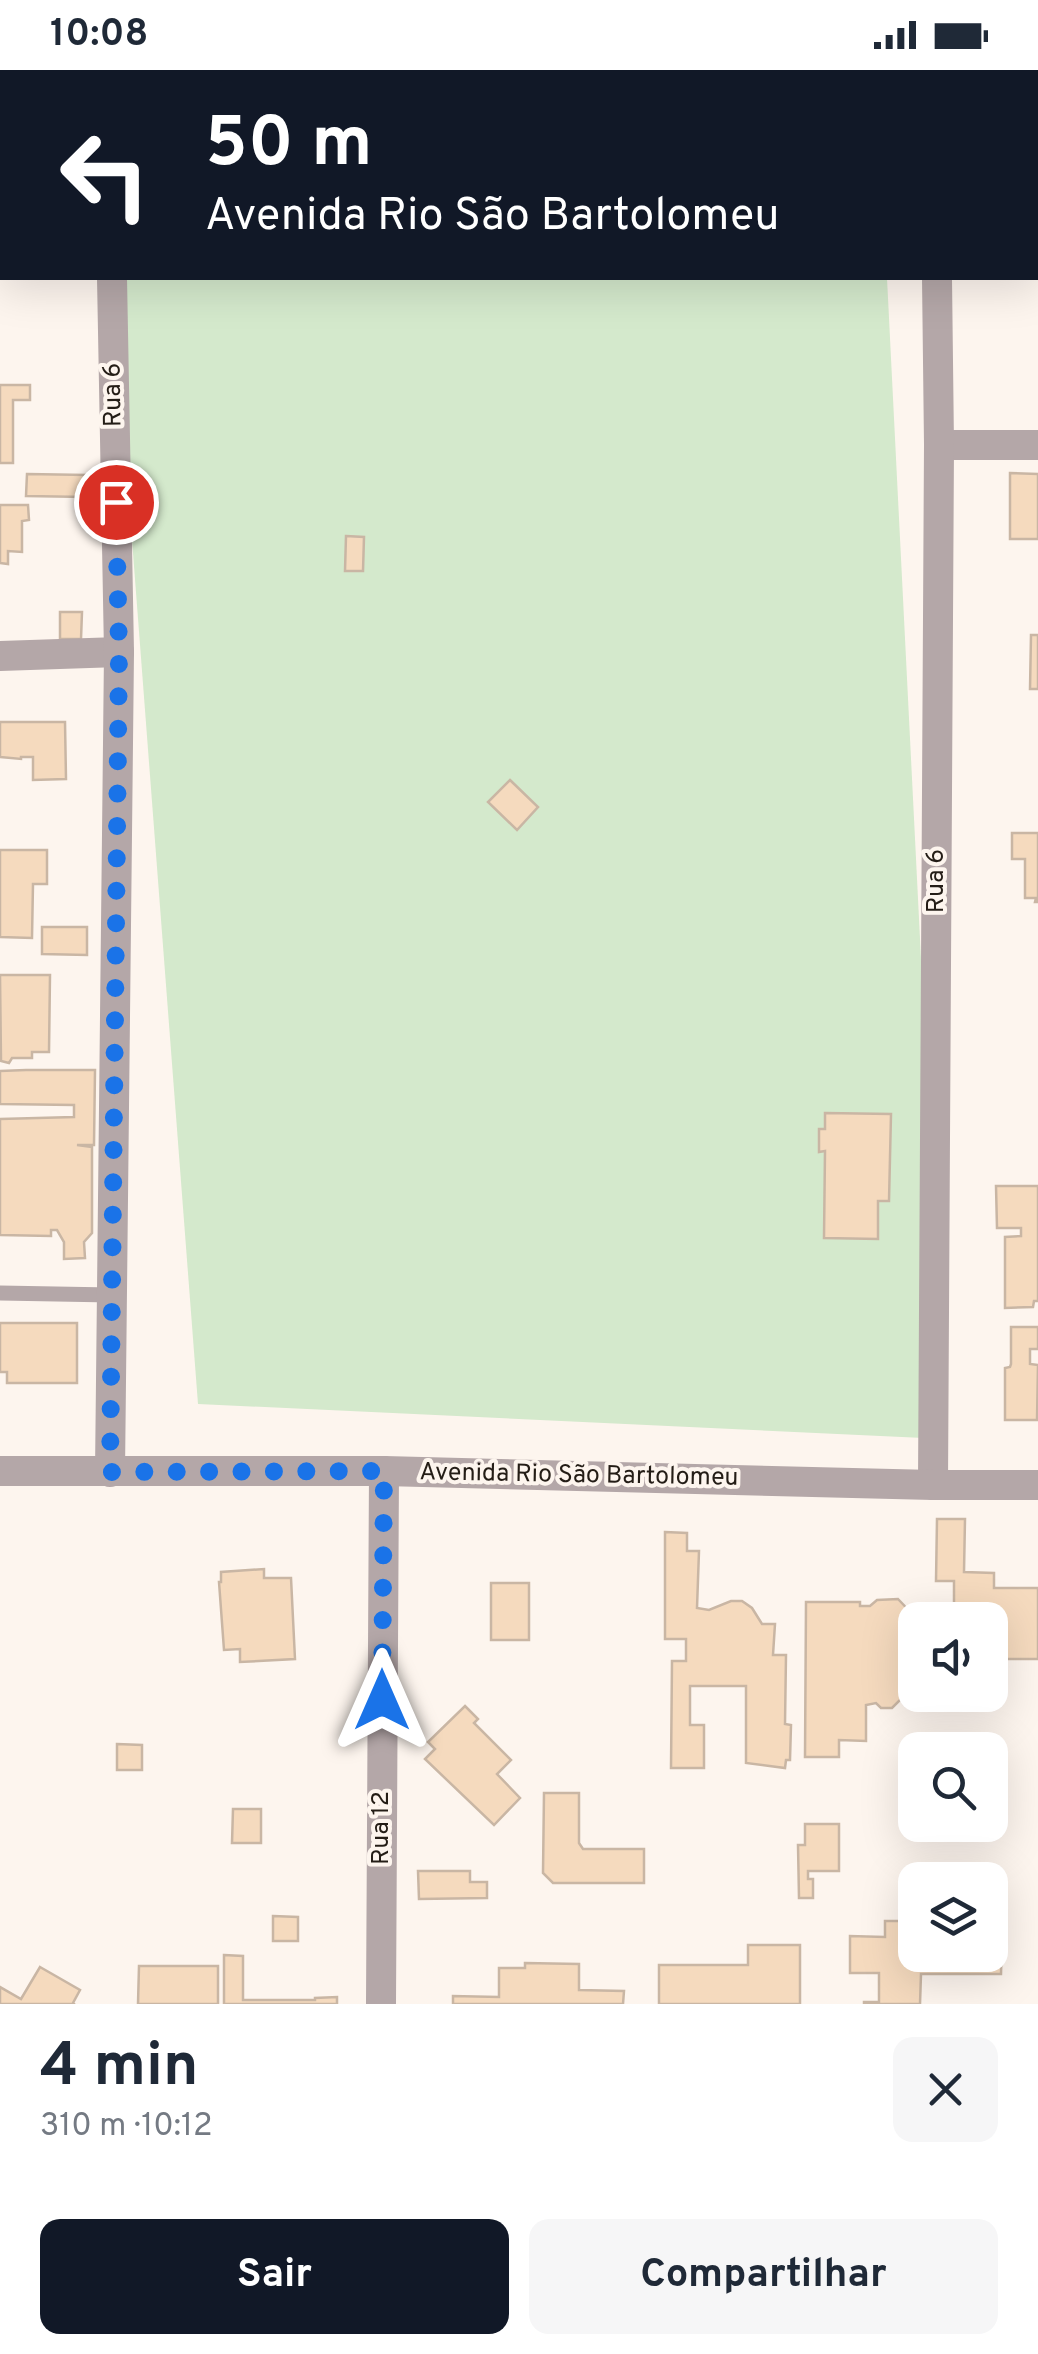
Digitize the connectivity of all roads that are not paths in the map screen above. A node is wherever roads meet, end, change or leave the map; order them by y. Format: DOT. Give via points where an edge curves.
graph roads {
  1 [pos="112,280"];
  2 [pos="937,280"];
  3 [pos="939,445"];
  4 [pos="1038,446"];
  5 [pos="119,652"];
  6 [pos="0,656"];
  7 [pos="0,1293"];
  8 [pos="112,1295"];
  9 [pos="0,1471"];
  10 [pos="384,1471"];
  11 [pos="110,1472"];
  12 [pos="933,1485"];
  13 [pos="1038,1485"];
  14 [pos="381,2004"];
  1 -- 5 [label="street, Rua 6"];
  2 -- 3 [label="street, Rua 6"];
  3 -- 4 [label="street"];
  3 -- 12 [label="street, Rua 6"];
  5 -- 6 [label="street"];
  5 -- 8 [label="street, Rua 6"];
  7 -- 8 [label="lane"];
  8 -- 11 [label="street, Rua 6"];
  9 -- 11 [label="street, Avenida Rio São Bartolomeu"];
  10 -- 11 [label="street, Avenida Rio São Bartolomeu"];
  10 -- 12 [label="street, Avenida Rio São Bartolomeu"];
  10 -- 14 [label="street, Rua 12"];
  12 -- 13 [label="street, Avenida Rio São Bartolomeu"];
}
